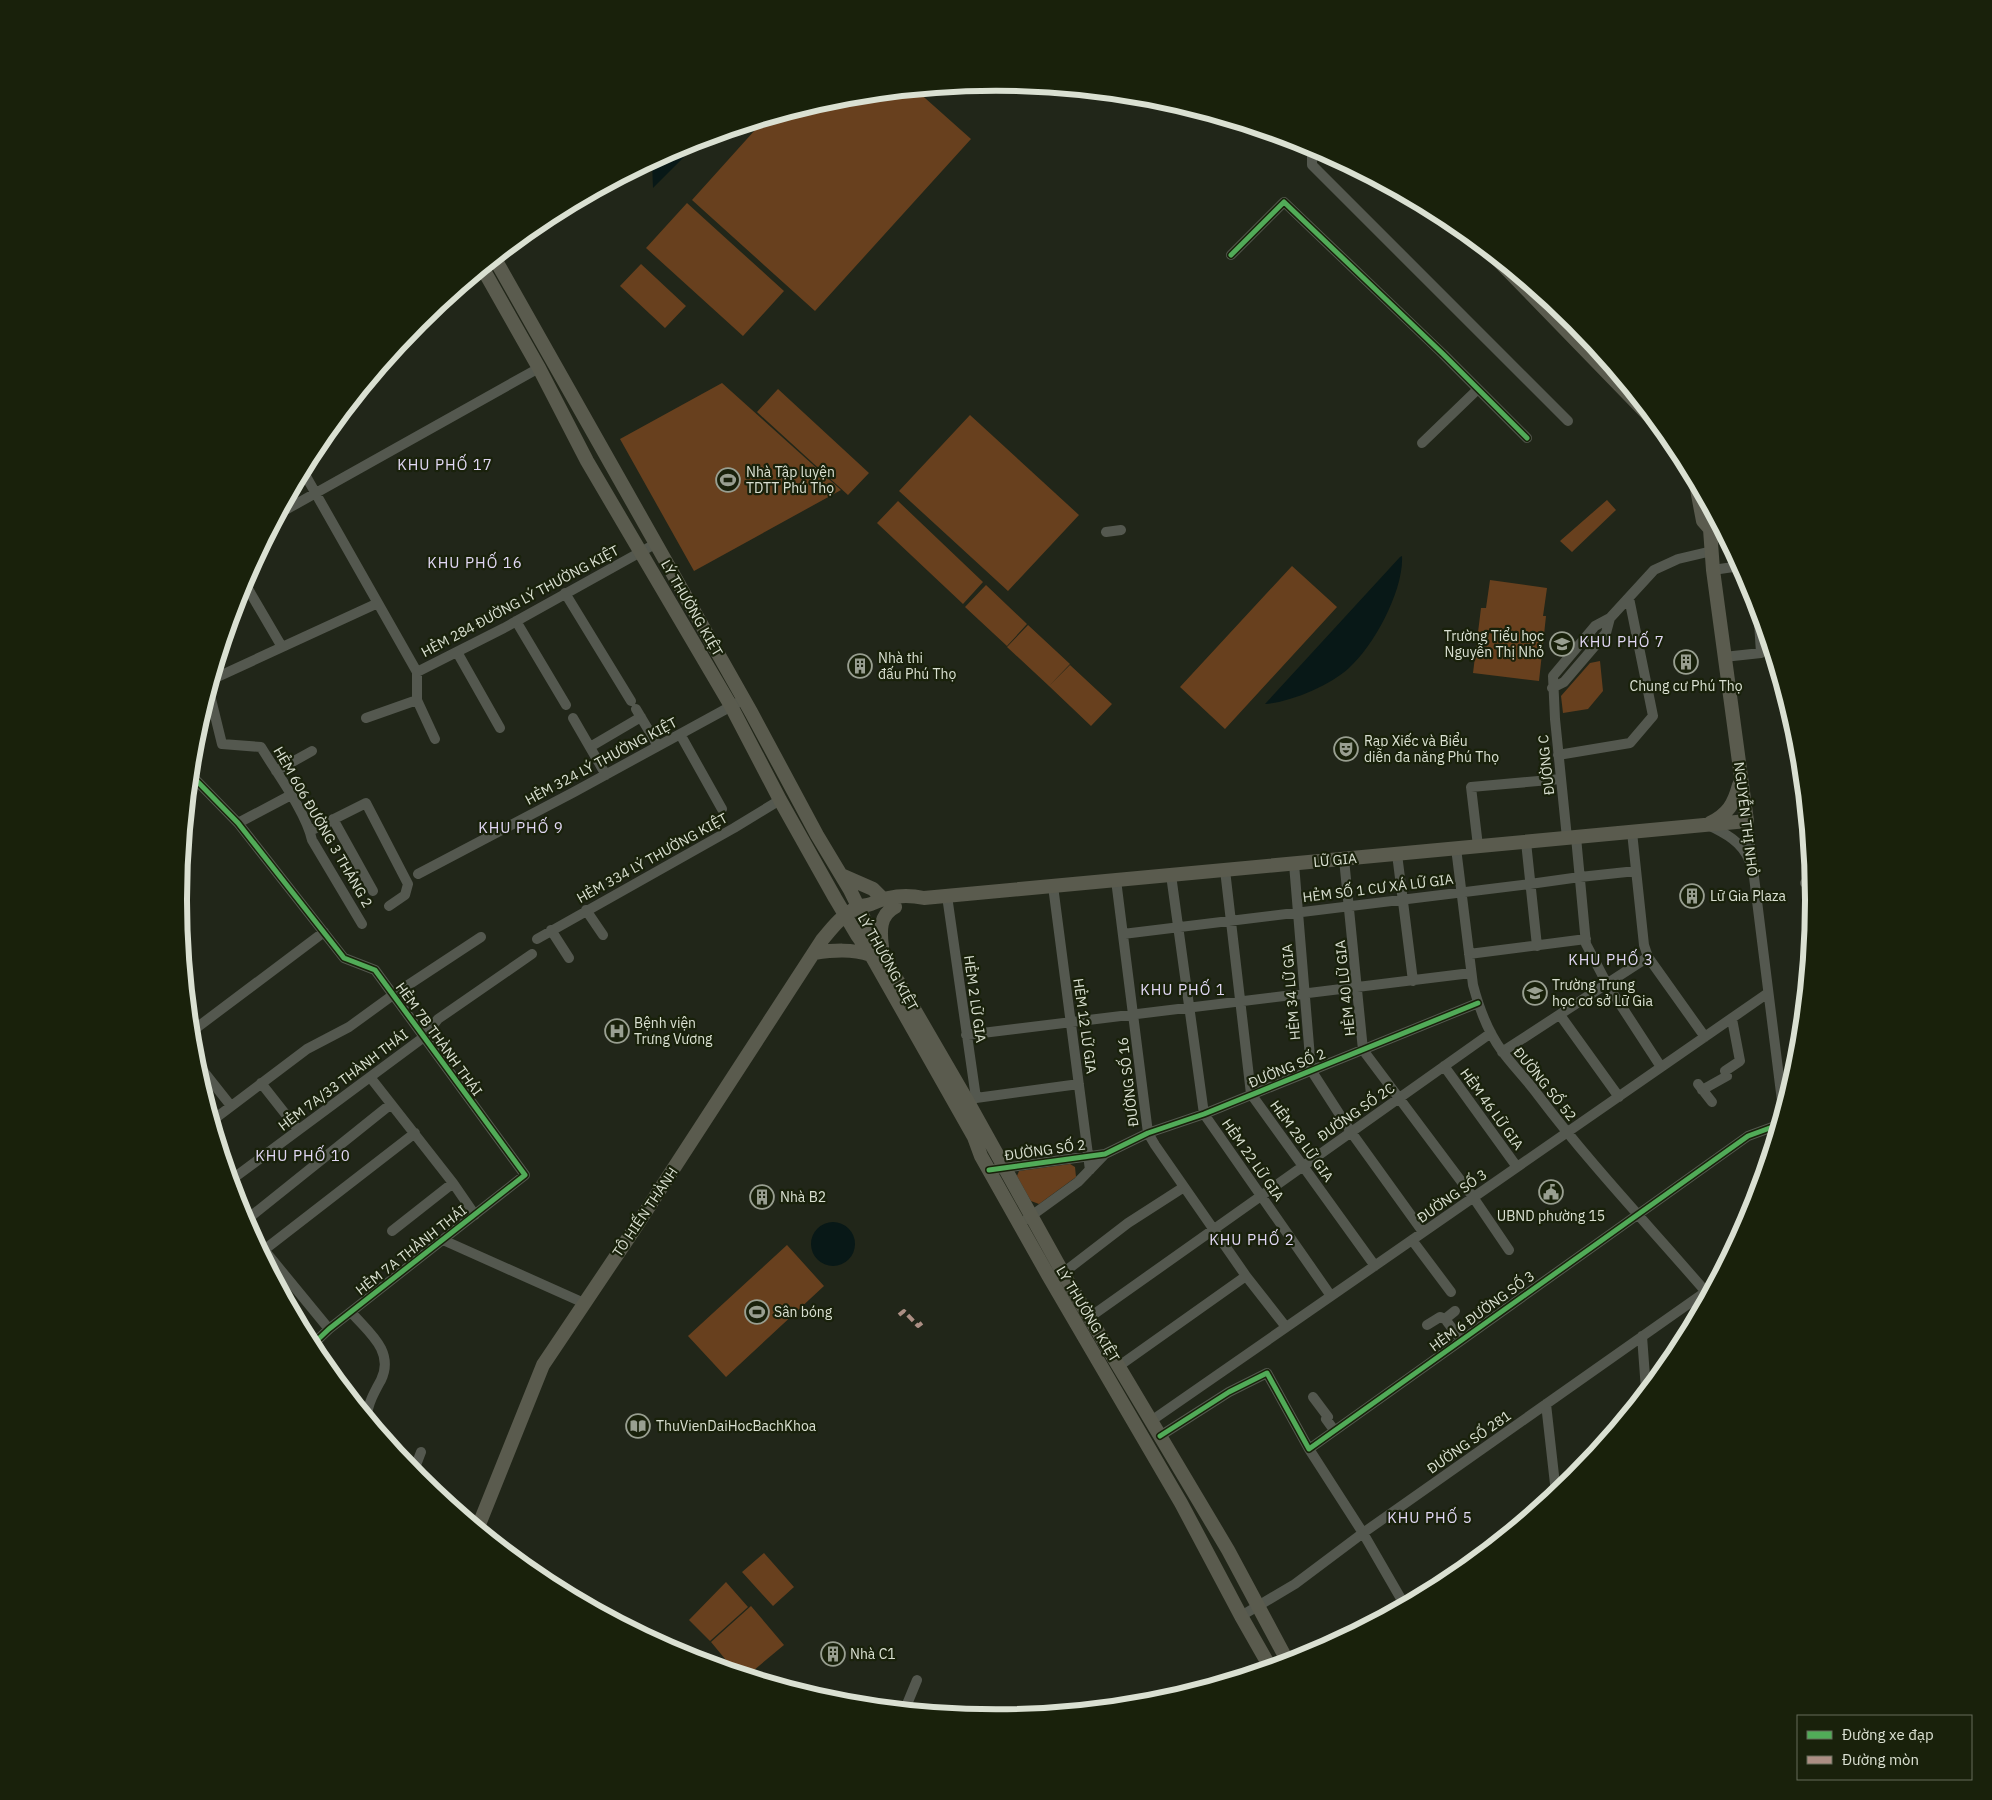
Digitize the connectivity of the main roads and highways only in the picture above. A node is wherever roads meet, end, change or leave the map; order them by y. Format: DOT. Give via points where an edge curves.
graph roads {
  1 [pos="497,263"];
  2 [pos="485,273"];
  3 [pos="1529,292"];
  4 [pos="1617,383"];
  5 [pos="1699,502"];
  6 [pos="1711,524"];
  7 [pos="1712,525"];
  8 [pos="1741,777"];
  9 [pos="1747,821"];
  10 [pos="1707,825"];
  11 [pos="841,876"];
  12 [pos="924,898"];
  13 [pos="870,903"];
  14 [pos="895,907"];
  15 [pos="845,915"];
  16 [pos="814,953"];
  17 [pos="871,955"];
  18 [pos="886,960"];
  19 [pos="1025,1220"];
  20 [pos="480,1522"];
  21 [pos="1284,1655"];
  22 [pos="1267,1662"];
  1 -- 11 [label="main road, LÝ THƯỜNG KIỆT"];
  2 -- 15 [label="main road, LÝ THƯỜNG KIỆT" via="587,461 731,706"];
  3 -- 4 [label="main road"];
  5 -- 6 [label="main road, NGUYỄN THỊ NHỎ" via="1703,521"];
  7 -- 8 [label="main road, NGUYỄN THỊ NHỎ" via="1713,570"];
  8 -- 9 [label="main road, NGUYỄN THỊ NHỎ"];
  8 -- 10 [label="main road" via="1735,800 1728,811"];
  9 -- 10 [label="main road, LỮ GIA"];
  10 -- 12 [label="main road, LỮ GIA"];
  11 -- 13 [label="main road, LÝ THƯỜNG KIỆT"];
  11 -- 13 [label="main road" via="873,889"];
  12 -- 13 [label="main road, LỮ GIA" via="909,895"];
  12 -- 14 [label="main road, LỮ GIA"];
  13 -- 14 [label="main road, LỮ GIA" via="878,909"];
  13 -- 15 [label="main road, TÔ HIẾN THÀNH"];
  13 -- 18 [label="main road, LÝ THƯỜNG KIỆT"];
  14 -- 18 [label="main road" via="888,912 881,926"];
  15 -- 16 [label="main road, TÔ HIẾN THÀNH"];
  15 -- 17 [label="main road, LÝ THƯỜNG KIỆT"];
  16 -- 17 [label="main road" via="842,950"];
  16 -- 20 [label="main road, TÔ HIẾN THÀNH" via="633,1232 542,1365"];
  17 -- 19 [label="main road, LÝ THƯỜNG KIỆT" via="974,1137 989,1170"];
  18 -- 19 [label="main road, LÝ THƯỜNG KIỆT" via="972,1100"];
  19 -- 21 [label="main road, LÝ THƯỜNG KIỆT" via="1090,1317 1228,1550"];
  19 -- 22 [label="main road, LÝ THƯỜNG KIỆT"];
}
